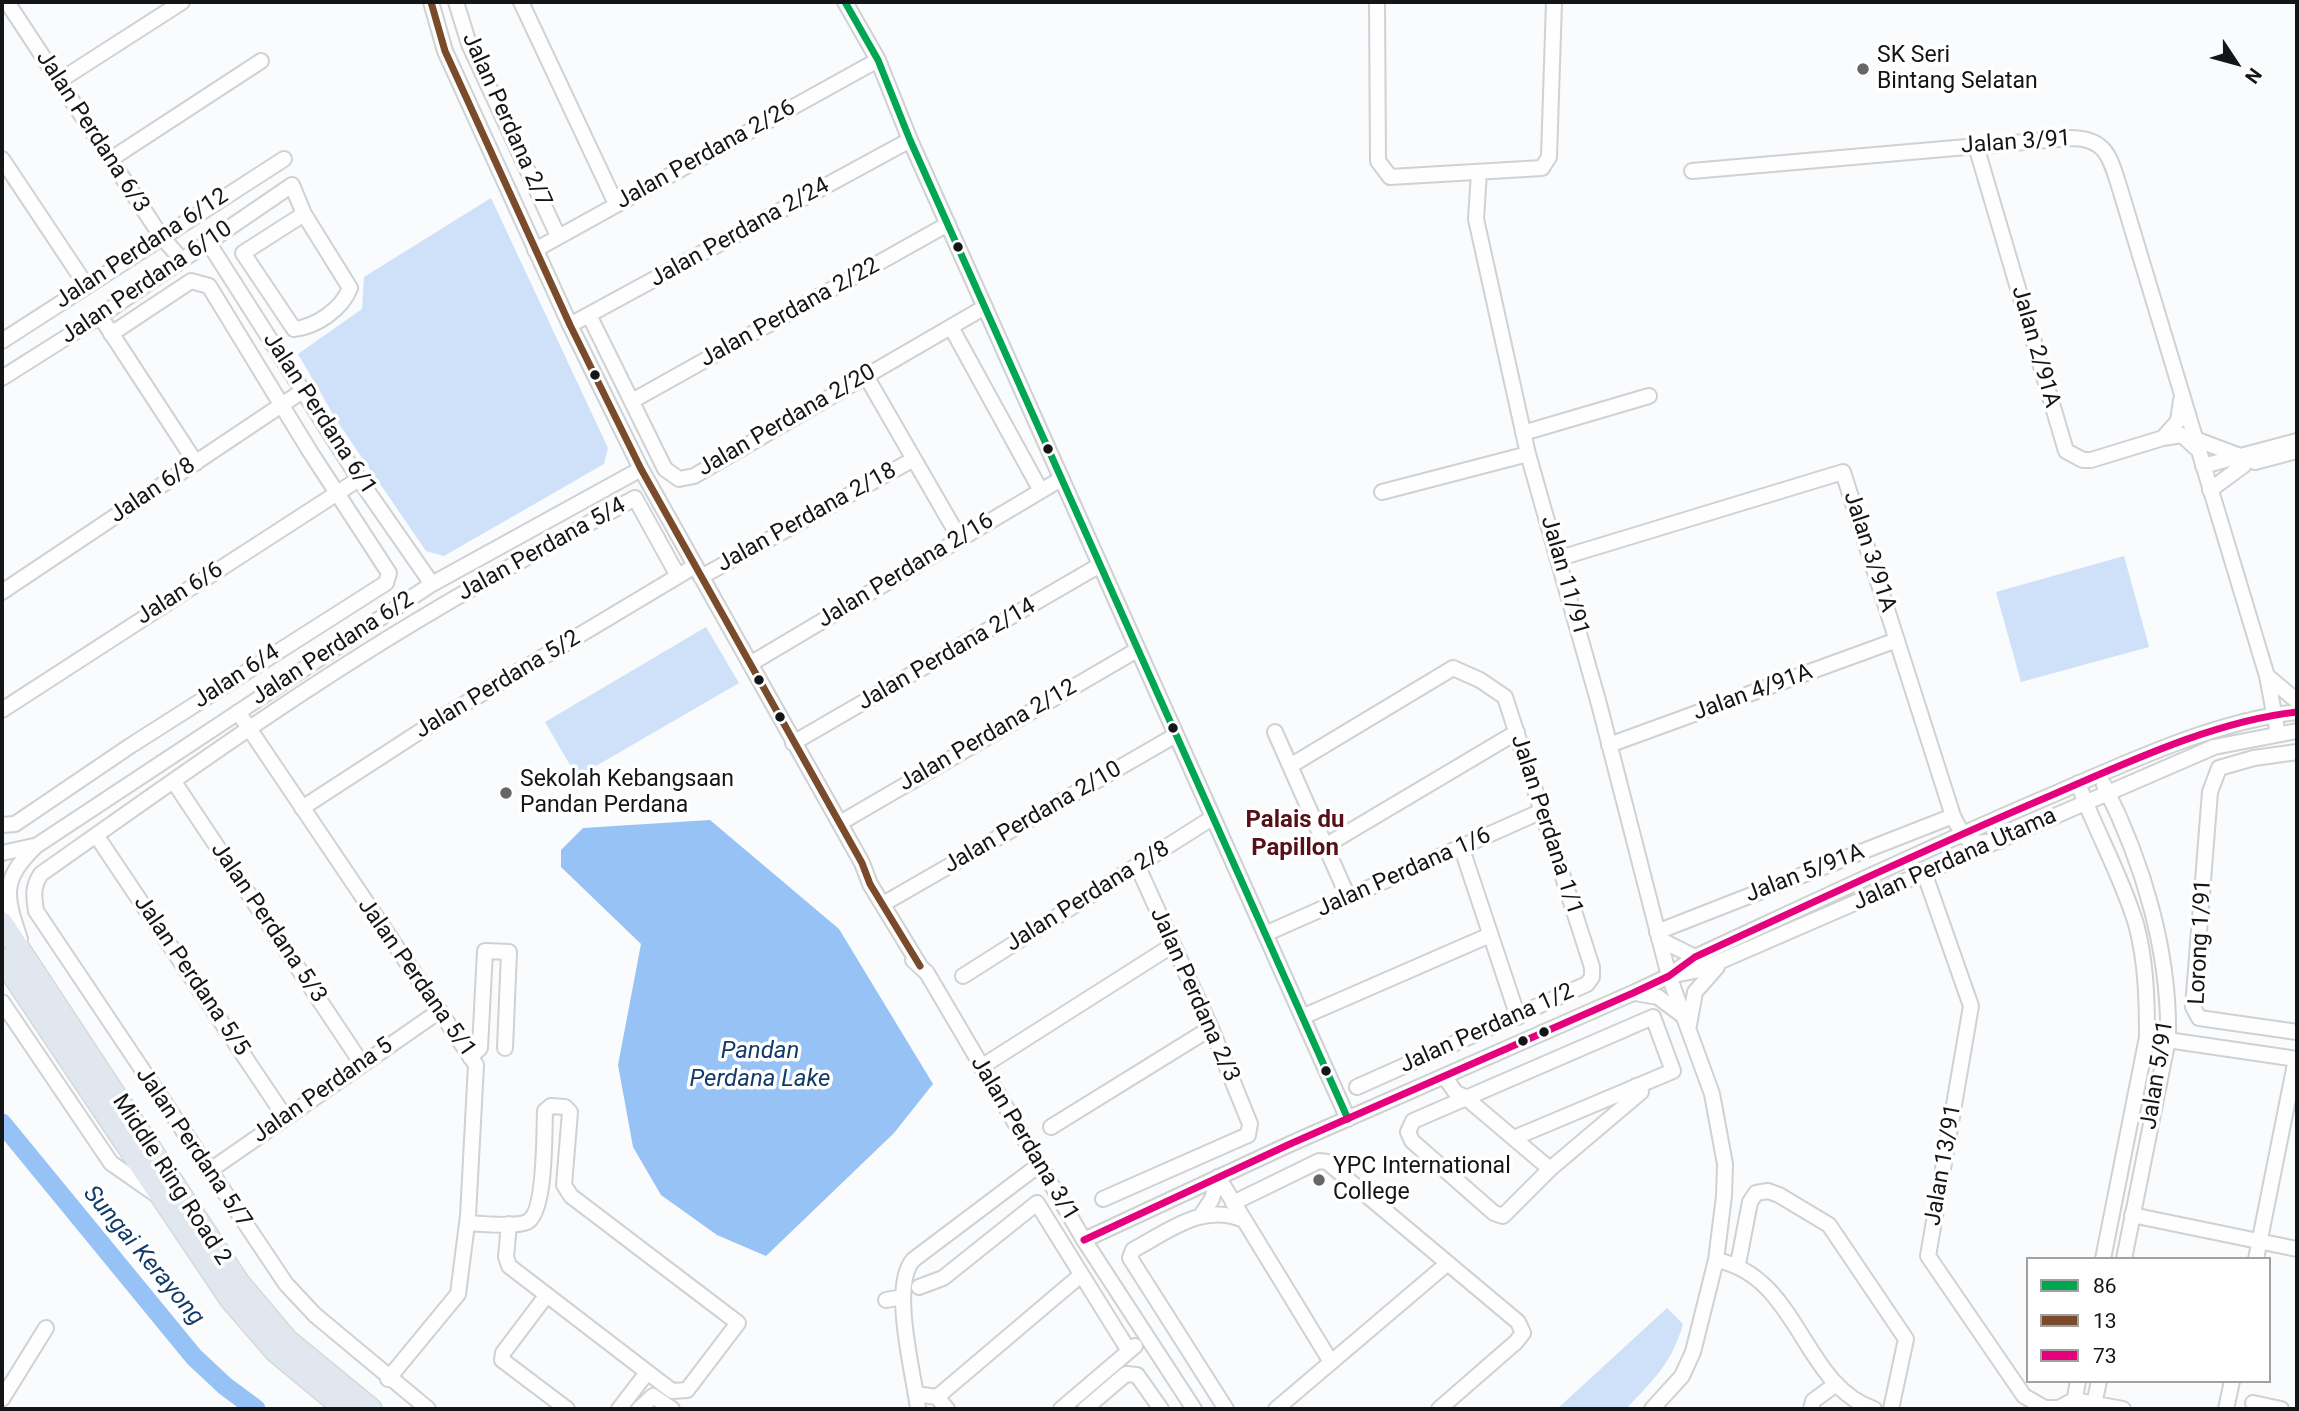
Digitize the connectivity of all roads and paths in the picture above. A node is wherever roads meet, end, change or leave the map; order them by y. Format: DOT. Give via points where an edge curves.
graph roads {
  1 [pos="182,2"];
  2 [pos="431,2"];
  3 [pos="457,2"];
  4 [pos="521,2"];
  5 [pos="845,2"];
  6 [pos="1377,2"];
  7 [pos="1554,2"];
  8 [pos="12,3"];
  9 [pos="878,60"];
  10 [pos="261,61"];
  11 [pos="60,81"];
  12 [pos="910,140"];
  13 [pos="1976,146"];
  14 [pos="2,159"];
  15 [pos="111,159"];
  16 [pos="284,159"];
  17 [pos="1692,171"];
  18 [pos="1479,172"];
  19 [pos="616,204"];
  20 [pos="304,214"];
  21 [pos="948,224"];
  22 [pos="161,236"];
  23 [pos="558,236"];
  24 [pos="208,242"];
  25 [pos="535,250"];
  26 [pos="181,259"];
  27 [pos="86,285"];
  28 [pos="985,307"];
  29 [pos="589,315"];
  30 [pos="100,316"];
  31 [pos="570,326"];
  32 [pos="951,327"];
  33 [pos="111,334"];
  34 [pos="4,335"];
  35 [pos="866,376"];
  36 [pos="2,379"];
  37 [pos="304,390"];
  38 [pos="2182,395"];
  39 [pos="1648,396"];
  40 [pos="632,401"];
  41 [pos="281,405"];
  42 [pos="1524,433"];
  43 [pos="2163,438"];
  44 [pos="2297,441"];
  45 [pos="2297,451"];
  46 [pos="1528,454"];
  47 [pos="914,459"];
  48 [pos="2242,460"];
  49 [pos="196,463"];
  50 [pos="2203,465"];
  51 [pos="641,470"];
  52 [pos="359,479"];
  53 [pos="1062,479"];
  54 [pos="1041,491"];
  55 [pos="1382,492"];
  56 [pos="340,493"];
  57 [pos="960,539"];
  58 [pos="1560,558"];
  59 [pos="419,564"];
  60 [pos="1100,565"];
  61 [pos="455,571"];
  62 [pos="698,571"];
  63 [pos="678,576"];
  64 [pos="432,584"];
  65 [pos="2,592"];
  66 [pos="415,595"];
  67 [pos="1897,640"];
  68 [pos="1138,650"];
  69 [pos="750,664"];
  70 [pos="2267,676"];
  71 [pos="2297,701"];
  72 [pos="2,710"];
  73 [pos="238,712"];
  74 [pos="2297,712"];
  75 [pos="2274,715"];
  76 [pos="249,729"];
  77 [pos="2297,731"];
  78 [pos="1275,732"];
  79 [pos="1517,732"];
  80 [pos="2278,734"];
  81 [pos="1175,735"];
  82 [pos="793,744"];
  83 [pos="1609,745"];
  84 [pos="2297,752"];
  85 [pos="1290,766"];
  86 [pos="2099,774"];
  87 [pos="2140,779"];
  88 [pos="174,782"];
  89 [pos="2078,783"];
  90 [pos="2108,792"];
  91 [pos="2085,803"];
  92 [pos="302,808"];
  93 [pos="1542,811"];
  94 [pos="2064,812"];
  95 [pos="1953,816"];
  96 [pos="2118,816"];
  97 [pos="1212,818"];
  98 [pos="840,823"];
  99 [pos="2,825"];
  100 [pos="2094,827"];
  101 [pos="1961,834"];
  102 [pos="96,835"];
  103 [pos="2000,841"];
  104 [pos="36,846"];
  105 [pos="1325,846"];
  106 [pos="1462,849"];
  107 [pos="2,853"];
  108 [pos="1137,865"];
  109 [pos="1925,875"];
  110 [pos="868,877"];
  111 [pos="34,891"];
  112 [pos="1348,897"];
  113 [pos="890,900"];
  114 [pos="2,923"];
  115 [pos="1265,934"];
  116 [pos="1490,935"];
  117 [pos="1658,936"];
  118 [pos="1173,945"];
  119 [pos="1588,954"];
  120 [pos="1695,957"];
  121 [pos="2,959"];
  122 [pos="1726,959"];
  123 [pos="30,966"];
  124 [pos="924,969"];
  125 [pos="963,976"];
  126 [pos="1669,976"];
  127 [pos="1633,993"];
  128 [pos="2,1002"];
  129 [pos="438,1012"];
  130 [pos="1302,1017"];
  131 [pos="1518,1017"];
  132 [pos="2169,1018"];
  133 [pos="1686,1023"];
  134 [pos="2251,1026"];
  135 [pos="1212,1028"];
  136 [pos="2297,1032"];
  137 [pos="2147,1037"];
  138 [pos="2168,1039"];
  139 [pos="2189,1042"];
  140 [pos="505,1048"];
  141 [pos="466,1051"];
  142 [pos="2247,1051"];
  143 [pos="2297,1059"];
  144 [pos="362,1064"];
  145 [pos="981,1067"];
  146 [pos="2162,1067"];
  147 [pos="1450,1074"];
  148 [pos="1636,1086"];
  149 [pos="1357,1087"];
  150 [pos="1465,1097"];
  151 [pos="285,1117"];
  152 [pos="1348,1119"];
  153 [pos="1051,1126"];
  154 [pos="1514,1138"];
  155 [pos="1039,1165"];
  156 [pos="1550,1169"];
  157 [pos="209,1171"];
  158 [pos="1218,1177"];
  159 [pos="162,1198"];
  160 [pos="1104,1199"];
  161 [pos="1233,1203"];
  162 [pos="1202,1214"];
  163 [pos="2132,1215"];
  164 [pos="468,1220"];
  165 [pos="1244,1220"];
  166 [pos="502,1223"];
  167 [pos="1084,1240"];
  168 [pos="2260,1241"];
  169 [pos="2297,1249"];
  170 [pos="2103,1257"];
  171 [pos="2124,1257"];
  172 [pos="2256,1257"];
  173 [pos="1716,1260"];
  174 [pos="1448,1263"];
  175 [pos="1738,1264"];
  176 [pos="1081,1275"];
  177 [pos="919,1287"];
  178 [pos="546,1296"];
  179 [pos="903,1297"];
  180 [pos="886,1300"];
  181 [pos="46,1328"];
  182 [pos="1146,1337"];
  183 [pos="1129,1351"];
  184 [pos="1331,1362"];
  185 [pos="646,1374"];
  186 [pos="388,1379"];
  187 [pos="2078,1383"];
  188 [pos="2099,1383"];
  189 [pos="2232,1383"];
  190 [pos="1836,1384"];
  191 [pos="916,1394"];
  192 [pos="937,1397"];
  193 [pos="2,1399"];
  194 [pos="2253,1403"];
  195 [pos="2073,1404"];
  196 [pos="338,1406"];
  197 [pos="2094,1406"];
  198 [pos="371,1409"];
  199 [pos="428,1409"];
  200 [pos="567,1409"];
  201 [pos="619,1409"];
  202 [pos="639,1409"];
  203 [pos="672,1409"];
  204 [pos="918,1409"];
  205 [pos="947,1409"];
  206 [pos="1061,1409"];
  207 [pos="1085,1409"];
  208 [pos="1161,1409"];
  209 [pos="1194,1409"];
  210 [pos="1226,1409"];
  211 [pos="1276,1409"];
  212 [pos="1439,1409"];
  213 [pos="1652,1409"];
  214 [pos="1811,1409"];
  215 [pos="1874,1409"];
  216 [pos="1891,1409"];
  217 [pos="2060,1409"];
  218 [pos="2123,1409"];
  219 [pos="2226,1409"];
  220 [pos="2281,1409"];
  1 -- 11 [label="street"];
  2 -- 25 [label="street, Jalan Perdana 3/1" via="445,51"];
  3 -- 23 [label="street, Jalan Perdana 2/7" via="469,44"];
  4 -- 19 [label="street"];
  5 -- 9 [label="street"];
  6 -- 18 [label="street" via="1378,161 1384,173 1390,177"];
  7 -- 18 [label="street" via="1549,158 1542,168"];
  8 -- 11 [label="street, Jalan Perdana 6/3"];
  9 -- 12 [label="street"];
  9 -- 19 [label="street, Jalan Perdana 2/26"];
  10 -- 15 [label="street"];
  11 -- 15 [label="street, Jalan Perdana 6/3"];
  12 -- 21 [label="street"];
  12 -- 29 [label="street, Jalan Perdana 2/24"];
  13 -- 17 [label="street, Jalan 3/91"];
  13 -- 38 [label="street, Jalan 3/91" via="2084,138 2105,150"];
  13 -- 43 [label="street, Jalan 2/91A" via="2066,451 2091,460"];
  14 -- 27 [label="street"];
  15 -- 22 [label="street, Jalan Perdana 6/3"];
  16 -- 22 [label="street, Jalan Perdana 6/12"];
  18 -- 42 [label="street, Jalan 11/91" via="1476,219"];
  19 -- 23 [label="street, Jalan Perdana 2/26"];
  20 -- 20 [label="street" via="350,288 344,302 307,328 294,329 243,253"];
  20 -- 24 [label="street, Jalan Perdana 6/10" via="292,185"];
  21 -- 28 [label="street"];
  21 -- 40 [label="street, Jalan Perdana 2/22"];
  22 -- 26 [label="street, Jalan Perdana 6/3"];
  22 -- 27 [label="street, Jalan Perdana 6/12"];
  23 -- 25 [label="street, Jalan Perdana 2/26"];
  24 -- 26 [label="street, Jalan Perdana 6/10"];
  24 -- 37 [label="street, Jalan Perdana 6/1"];
  25 -- 31 [label="street, Jalan Perdana 3/1"];
  26 -- 30 [label="street, Jalan Perdana 6/10"];
  27 -- 34 [label="street, Jalan Perdana 6/12"];
  28 -- 32 [label="street, Jalan Perdana 2/20"];
  28 -- 53 [label="street"];
  29 -- 31 [label="street, Jalan Perdana 2/24"];
  29 -- 40 [label="street, Jalan Perdana 2/20"];
  30 -- 33 [label="street"];
  30 -- 36 [label="street, Jalan Perdana 6/10"];
  31 -- 51 [label="street, Jalan Perdana 3/1"];
  32 -- 35 [label="street, Jalan Perdana 2/20"];
  32 -- 54 [label="street"];
  33 -- 41 [label="street, Jalan 6/4" via="191,281 200,281 209,286"];
  33 -- 49 [label="street"];
  35 -- 40 [label="street, Jalan Perdana 2/20" via="694,476 679,479 665,469"];
  35 -- 47 [label="street"];
  37 -- 41 [label="street, Jalan 6/8"];
  37 -- 52 [label="street, Jalan Perdana 6/1"];
  38 -- 43 [label="street" via="2178,421"];
  38 -- 50 [label="street, Jalan 3/91"];
  39 -- 42 [label="street"];
  41 -- 49 [label="street, Jalan 6/8"];
  41 -- 56 [label="street, Jalan 6/4"];
  42 -- 46 [label="street, Jalan 11/91"];
  43 -- 50 [label="street" via="2182,435"];
  44 -- 48 [label="street"];
  45 -- 48 [label="street"];
  46 -- 55 [label="street"];
  46 -- 58 [label="street, Jalan 11/91"];
  47 -- 57 [label="street"];
  47 -- 62 [label="street, Jalan Perdana 2/18"];
  48 -- 50 [label="street"];
  48 -- 50 [label="street"];
  48 -- 50 [label="street"];
  49 -- 65 [label="street, Jalan 6/8"];
  50 -- 70 [label="street, Jalan 3/91"];
  51 -- 61 [label="street, Jalan Perdana 6/2"];
  51 -- 62 [label="street, Jalan Perdana 3/1"];
  52 -- 56 [label="street, Jalan 6/6"];
  52 -- 59 [label="street, Jalan Perdana 6/1"];
  53 -- 54 [label="street, Jalan Perdana 2/16"];
  53 -- 60 [label="street"];
  54 -- 57 [label="street, Jalan Perdana 2/16"];
  56 -- 72 [label="street, Jalan 6/6"];
  56 -- 99 [label="street, Jalan 6/4" via="389,573 386,583 15,824"];
  57 -- 69 [label="street, Jalan Perdana 2/16"];
  58 -- 67 [label="street, Jalan 3/91A" via="1843,472"];
  58 -- 83 [label="street, Jalan 11/91"];
  59 -- 61 [label="street"];
  59 -- 64 [label="street, Jalan Perdana 6/1"];
  59 -- 66 [label="street"];
  60 -- 68 [label="street"];
  60 -- 82 [label="street, Jalan Perdana 2/14"];
  61 -- 64 [label="street, Jalan Perdana 6/2"];
  62 -- 63 [label="street, Jalan Perdana 5/2"];
  62 -- 69 [label="street, Jalan Perdana 3/1"];
  63 -- 76 [label="street, Jalan Perdana 5/4" via="635,498 434,610"];
  63 -- 92 [label="street, Jalan Perdana 5/2" via="436,721"];
  64 -- 66 [label="street, Jalan Perdana 6/2"];
  66 -- 73 [label="street, Jalan Perdana 6/2"];
  67 -- 83 [label="street, Jalan 4/91A"];
  67 -- 95 [label="street, Jalan 3/91A"];
  68 -- 81 [label="street"];
  68 -- 98 [label="street, Jalan Perdana 2/12"];
  69 -- 82 [label="street, Jalan Perdana 3/1"];
  70 -- 71 [label="street"];
  70 -- 75 [label="street, Jalan 3/91"];
  73 -- 76 [label="street, Jalan Perdana 5/1"];
  73 -- 104 [label="street, Jalan Perdana 6/2"];
  74 -- 75 [label="street, Jalan Perdana Utama"];
  75 -- 80 [label="street, Jalan 3/91"];
  75 -- 86 [label="street, Jalan Perdana Utama" via="2236,723"];
  76 -- 88 [label="street, Jalan Perdana 5/4"];
  76 -- 92 [label="street, Jalan Perdana 5/1"];
  77 -- 80 [label="street"];
  78 -- 85 [label="street"];
  79 -- 85 [label="street, Jalan Perdana 1/1" via="1505,697 1453,668"];
  79 -- 93 [label="street, Jalan Perdana 1/1"];
  79 -- 105 [label="street"];
  80 -- 87 [label="street" via="2214,747"];
  81 -- 97 [label="street"];
  81 -- 113 [label="street, Jalan Perdana 2/10"];
  82 -- 98 [label="street, Jalan Perdana 3/1"];
  83 -- 117 [label="street, Jalan 11/91"];
  84 -- 134 [label="street, Lorong 1/91" via="2219,768 2210,792 2193,1007 2199,1018"];
  85 -- 105 [label="street"];
  86 -- 89 [label="street, Jalan Perdana Utama"];
  86 -- 90 [label="street, Jalan 5/91"];
  87 -- 90 [label="street"];
  87 -- 96 [label="street"];
  88 -- 102 [label="street, Jalan Perdana 5/4"];
  88 -- 144 [label="street, Jalan Perdana 5/3"];
  89 -- 91 [label="street, Jalan 5/91"];
  89 -- 101 [label="street, Jalan Perdana Utama"];
  90 -- 91 [label="street, Jalan Perdana Utama"];
  90 -- 96 [label="street, Jalan 5/91"];
  91 -- 94 [label="street, Jalan Perdana Utama"];
  91 -- 100 [label="street, Jalan 5/91"];
  92 -- 129 [label="street, Jalan Perdana 5/1"];
  93 -- 106 [label="street, Jalan Perdana 1/6"];
  93 -- 119 [label="street, Jalan Perdana 1/1"];
  94 -- 100 [label="street" via="2085,818"];
  94 -- 103 [label="street, Jalan Perdana Utama"];
  95 -- 101 [label="street, Jalan 3/91A"];
  95 -- 117 [label="street, Jalan 5/91A"];
  96 -- 132 [label="street, Jalan 5/91" via="2162,946"];
  97 -- 108 [label="street, Jalan Perdana 2/8"];
  97 -- 115 [label="street"];
  98 -- 110 [label="street, Jalan Perdana 3/1"];
  100 -- 137 [label="street, Jalan 5/91" via="2135,923 2144,964"];
  101 -- 103 [label="street" via="1972,844"];
  101 -- 120 [label="street, Jalan Perdana Utama"];
  102 -- 111 [label="street, Jalan Perdana 5/4" via="41,874"];
  102 -- 151 [label="street, Jalan Perdana 5/5"];
  103 -- 109 [label="street, Jalan Perdana Utama"];
  104 -- 107 [label="street, Jalan Perdana 6/2"];
  104 -- 123 [label="street, Jalan Perdana 6/2" via="18,863 7,893"];
  105 -- 112 [label="street"];
  106 -- 112 [label="street, Jalan Perdana 1/6"];
  106 -- 116 [label="street"];
  108 -- 118 [label="street, Jalan Perdana 2/3"];
  108 -- 125 [label="street, Jalan Perdana 2/8"];
  109 -- 122 [label="street, Jalan Perdana Utama"];
  109 -- 217 [label="street, Jalan 13/91" via="1971,1006 1928,1256 2024,1396 2045,1408"];
  110 -- 113 [label="street, Jalan Perdana 3/1" via="877,879"];
  110 -- 124 [label="street, Jalan Perdana 3/1" via="870,896 906,954"];
  111 -- 157 [label="street, Jalan Perdana 5/7" via="36,911"];
  112 -- 115 [label="street, Jalan Perdana 1/6"];
  113 -- 124 [label="street, Jalan Perdana 3/1" via="926,963"];
  114 -- 123 [label="highway, Middle Ring Road 2"];
  115 -- 130 [label="street"];
  116 -- 130 [label="street"];
  116 -- 131 [label="street"];
  117 -- 120 [label="street"];
  117 -- 126 [label="street, Jalan 11/91"];
  118 -- 135 [label="street, Jalan Perdana 2/3"];
  118 -- 145 [label="street"];
  119 -- 131 [label="street, Jalan Perdana 1/2" via="1592,977 1587,984"];
  120 -- 126 [label="street, Jalan Perdana Utama"];
  121 -- 159 [label="highway, Middle Ring Road 2"];
  122 -- 126 [label="street, Jalan Perdana Utama"];
  122 -- 133 [label="street" via="1695,992"];
  123 -- 198 [label="highway, Middle Ring Road 2" via="239,1283 287,1340"];
  124 -- 145 [label="street, Jalan Perdana 3/1"];
  126 -- 127 [label="street, Jalan Perdana Utama"];
  126 -- 133 [label="street"];
  127 -- 133 [label="street" via="1658,997"];
  127 -- 147 [label="street, Jalan Perdana Utama"];
  128 -- 159 [label="street" via="111,1163"];
  129 -- 141 [label="street, Jalan Perdana 5/1"];
  129 -- 144 [label="street, Jalan Perdana 5"];
  130 -- 152 [label="street"];
  131 -- 149 [label="street, Jalan Perdana 1/2"];
  132 -- 138 [label="street, Jalan 5/91"];
  132 -- 139 [label="street" via="2174,1030"];
  133 -- 173 [label="street" via="1712,1094 1725,1164"];
  134 -- 136 [label="street, Lorong 1/91"];
  134 -- 142 [label="street"];
  135 -- 153 [label="street"];
  135 -- 160 [label="street, Jalan Perdana 2/3" via="1250,1124 1248,1135"];
  137 -- 138 [label="street"];
  137 -- 170 [label="street, Jalan 5/91"];
  138 -- 139 [label="street"];
  138 -- 146 [label="street, Jalan 5/91"];
  139 -- 142 [label="street"];
  139 -- 146 [label="street" via="2174,1051"];
  140 -- 141 [label="street" via="509,952 485,951 480,1048"];
  141 -- 164 [label="street, Jalan Perdana 5/1" via="476,1065"];
  142 -- 143 [label="street"];
  143 -- 168 [label="street"];
  144 -- 151 [label="street, Jalan Perdana 5"];
  145 -- 155 [label="street, Jalan Perdana 3/1"];
  146 -- 163 [label="street, Jalan 5/91"];
  147 -- 150 [label="street" via="1457,1093"];
  147 -- 152 [label="street, Jalan Perdana Utama"];
  148 -- 150 [label="street" via="1673,1071 1653,1017"];
  148 -- 154 [label="street"];
  148 -- 156 [label="street" via="1641,1092"];
  150 -- 154 [label="street"];
  150 -- 156 [label="street" via="1413,1121 1408,1132 1412,1141 1494,1213 1503,1216 1510,1212"];
  151 -- 157 [label="street, Jalan Perdana 5"];
  152 -- 158 [label="street, Jalan Perdana Utama"];
  154 -- 156 [label="street"];
  155 -- 167 [label="street, Jalan Perdana 3/1"];
  155 -- 179 [label="street" via="913,1260 905,1273"];
  157 -- 186 [label="street, Jalan Perdana 5/7" via="301,1301"];
  158 -- 161 [label="street"];
  158 -- 162 [label="street"];
  158 -- 167 [label="street, Jalan Perdana Utama"];
  159 -- 196 [label="highway, Middle Ring Road 2" via="231,1300 275,1351"];
  161 -- 165 [label="street"];
  161 -- 174 [label="street" via="1319,1161 1333,1166"];
  162 -- 165 [label="street" via="1228,1214"];
  162 -- 210 [label="street" via="1133,1250 1130,1258"];
  163 -- 168 [label="street"];
  163 -- 171 [label="street, Jalan 5/91"];
  164 -- 166 [label="street" via="491,1218"];
  164 -- 186 [label="street, Jalan Perdana 5/1" via="458,1294"];
  165 -- 184 [label="street"];
  166 -- 178 [label="street" via="509,1266"];
  166 -- 185 [label="street" via="529,1221 538,1206 545,1111 551,1106 565,1107 570,1112 564,1185 571,1196 738,1324 687,1390 672,1391"];
  167 -- 182 [label="street, Jalan Perdana 3/1"];
  168 -- 169 [label="street"];
  168 -- 172 [label="street"];
  173 -- 175 [label="street"];
  173 -- 213 [label="street" via="1688,1365"];
  174 -- 184 [label="street"];
  174 -- 212 [label="street" via="1518,1322 1523,1333"];
  175 -- 190 [label="street" via="1763,1282"];
  175 -- 216 [label="street" via="1750,1202 1756,1193 1779,1195 1829,1226 1906,1339"];
  176 -- 177 [label="street" via="1037,1203 943,1278"];
  176 -- 183 [label="street"];
  176 -- 192 [label="street"];
  178 -- 185 [label="street"];
  178 -- 200 [label="street" via="502,1360"];
  179 -- 180 [label="street"];
  179 -- 191 [label="street"];
  181 -- 193 [label="street"];
  182 -- 183 [label="street"];
  182 -- 209 [label="street, Jalan Perdana 3/1"];
  183 -- 206 [label="street"];
  184 -- 211 [label="street"];
  185 -- 201 [label="street"];
  186 -- 199 [label="street, Jalan Perdana 5/7"];
  187 -- 195 [label="street"];
  188 -- 197 [label="street"];
  189 -- 219 [label="street"];
  190 -- 214 [label="street" via="1813,1401"];
  190 -- 215 [label="street" via="1846,1396"];
  191 -- 192 [label="street"];
  191 -- 204 [label="street"];
  192 -- 205 [label="street"];
  194 -- 220 [label="street"];
  195 -- 197 [label="street"];
  195 -- 217 [label="street"];
  197 -- 218 [label="street"];
  202 -- 203 [label="street" via="651,1397"];
  207 -- 208 [label="street" via="1132,1373"];
}
